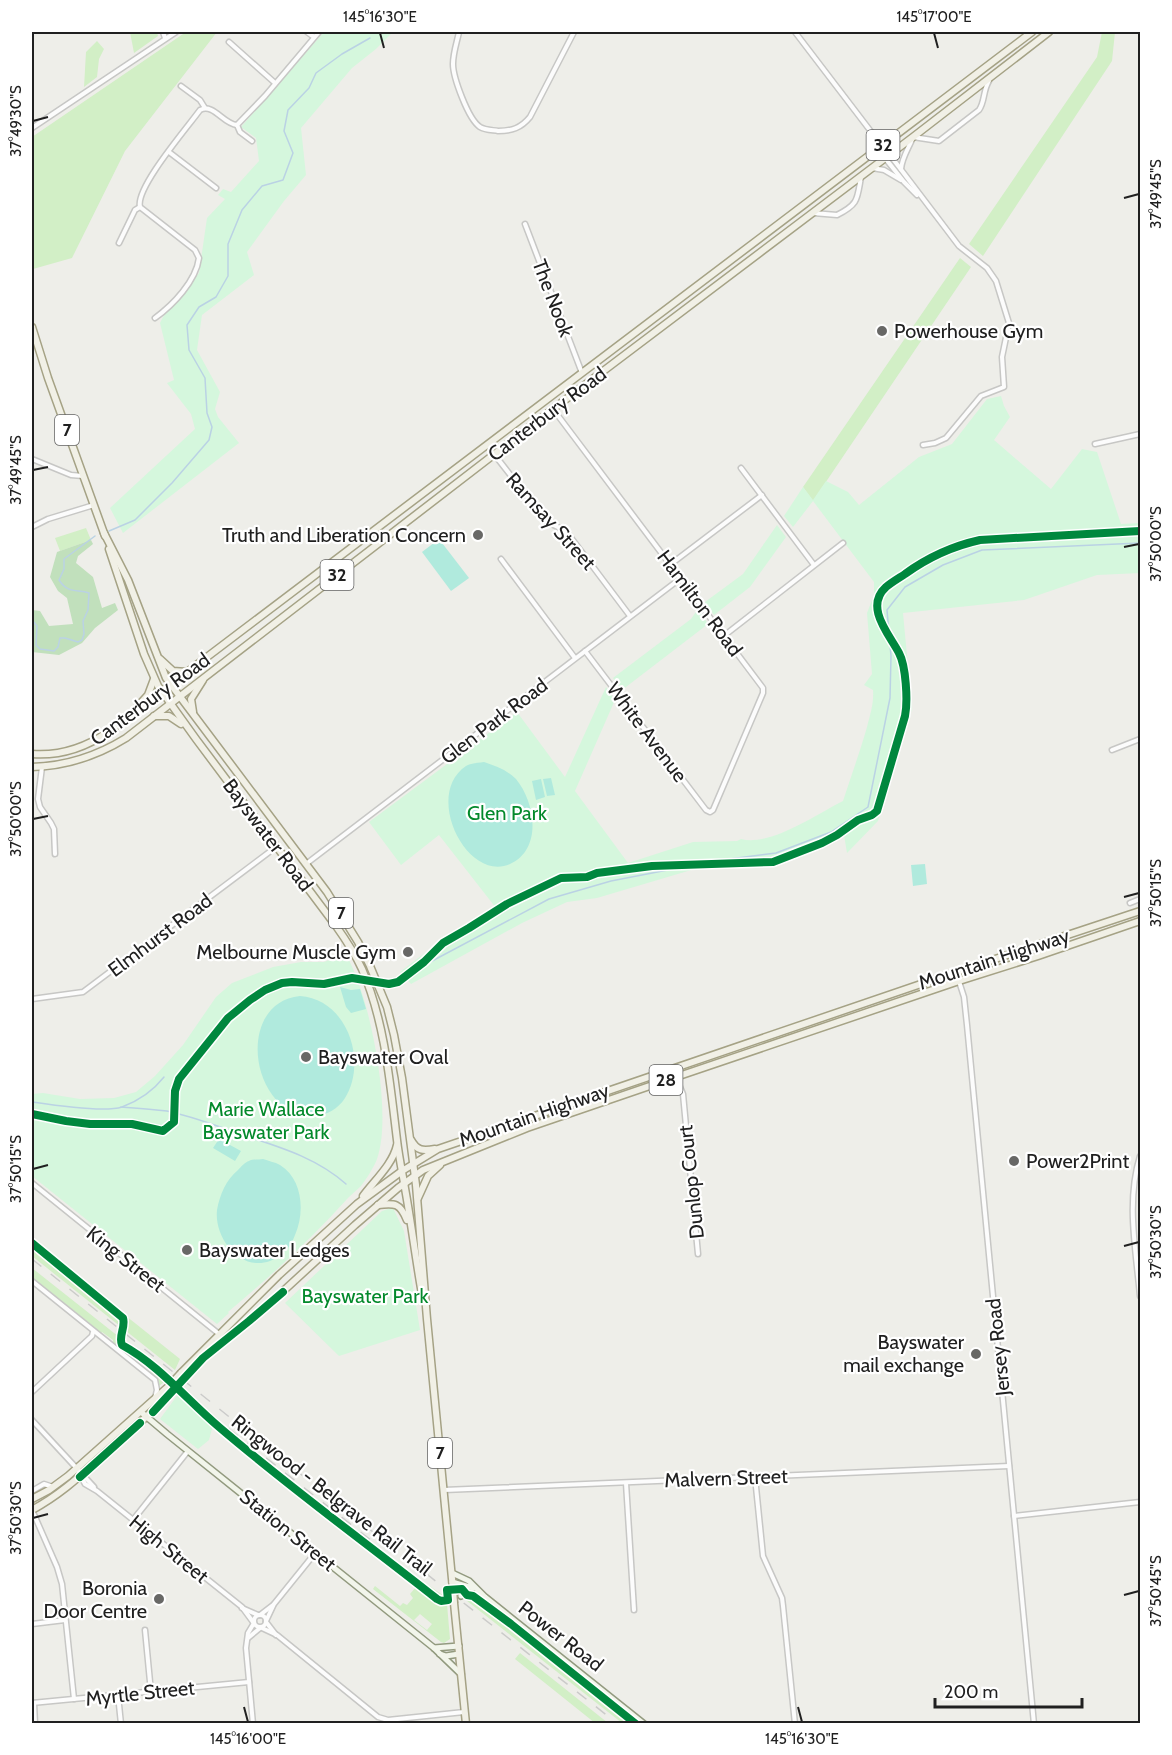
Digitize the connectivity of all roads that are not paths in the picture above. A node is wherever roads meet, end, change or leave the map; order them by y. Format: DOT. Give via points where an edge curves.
graph roads {
  1 [pos="163,32"];
  2 [pos="176,32"];
  3 [pos="307,32"];
  4 [pos="319,32"];
  5 [pos="459,32"];
  6 [pos="574,32"];
  7 [pos="795,32"];
  8 [pos="1032,32"];
  9 [pos="1049,32"];
  10 [pos="314,37"];
  11 [pos="165,38"];
  12 [pos="229,42"];
  13 [pos="999,56"];
  14 [pos="1006,65"];
  15 [pos="994,74"];
  16 [pos="275,83"];
  17 [pos="181,86"];
  18 [pos="205,108"];
  19 [pos="237,125"];
  20 [pos="32,128"];
  21 [pos="913,137"];
  22 [pos="252,141"];
  23 [pos="882,146"];
  24 [pos="169,152"];
  25 [pos="887,156"];
  26 [pos="871,169"];
  27 [pos="901,169"];
  28 [pos="861,176"];
  29 [pos="904,182"];
  30 [pos="216,188"];
  31 [pos="918,194"];
  32 [pos="140,207"];
  33 [pos="811,213"];
  34 [pos="525,224"];
  35 [pos="119,243"];
  36 [pos="731,260"];
  37 [pos="741,268"];
  38 [pos="155,318"];
  39 [pos="32,327"];
  40 [pos="582,373"];
  41 [pos="553,409"];
  42 [pos="1140,434"];
  43 [pos="488,444"];
  44 [pos="1095,444"];
  45 [pos="922,445"];
  46 [pos="494,454"];
  47 [pos="32,459"];
  48 [pos="741,468"];
  49 [pos="84,476"];
  50 [pos="762,495"];
  51 [pos="94,505"];
  52 [pos="32,527"];
  53 [pos="104,533"];
  54 [pos="843,543"];
  55 [pos="501,559"];
  56 [pos="671,564"];
  57 [pos="814,565"];
  58 [pos="127,577"];
  59 [pos="681,578"];
  60 [pos="119,579"];
  61 [pos="267,612"];
  62 [pos="630,616"];
  63 [pos="277,621"];
  64 [pos="725,635"];
  65 [pos="154,651"];
  66 [pos="585,651"];
  67 [pos="575,658"];
  68 [pos="188,672"];
  69 [pos="206,675"];
  70 [pos="154,679"];
  71 [pos="171,685"];
  72 [pos="162,692"];
  73 [pos="179,696"];
  74 [pos="170,704"];
  75 [pos="154,716"];
  76 [pos="195,717"];
  77 [pos="126,719"];
  78 [pos="195,739"];
  79 [pos="1140,739"];
  80 [pos="1112,750"];
  81 [pos="32,754"];
  82 [pos="44,754"];
  83 [pos="32,767"];
  84 [pos="42,767"];
  85 [pos="710,812"];
  86 [pos="287,838"];
  87 [pos="277,846"];
  88 [pos="55,854"];
  89 [pos="306,864"];
  90 [pos="296,871"];
  91 [pos="1140,899"];
  92 [pos="1130,903"];
  93 [pos="1140,911"];
  94 [pos="1140,921"];
  95 [pos="1018,951"];
  96 [pos="1038,956"];
  97 [pos="956,972"];
  98 [pos="959,981"];
  99 [pos="32,999"];
  100 [pos="802,1024"];
  101 [pos="805,1033"];
  102 [pos="396,1046"];
  103 [pos="383,1048"];
  104 [pos="673,1068"];
  105 [pos="676,1077"];
  106 [pos="527,1128"];
  107 [pos="491,1130"];
  108 [pos="477,1134"];
  109 [pos="409,1137"];
  110 [pos="397,1142"];
  111 [pos="476,1148"];
  112 [pos="438,1149"];
  113 [pos="459,1154"];
  114 [pos="1140,1156"];
  115 [pos="413,1163"];
  116 [pos="402,1170"];
  117 [pos="414,1175"];
  118 [pos="32,1183"];
  119 [pos="404,1183"];
  120 [pos="417,1198"];
  121 [pos="357,1204"];
  122 [pos="378,1205"];
  123 [pos="411,1229"];
  124 [pos="310,1247"];
  125 [pos="698,1254"];
  126 [pos="320,1259"];
  127 [pos="1139,1261"];
  128 [pos="32,1281"];
  129 [pos="1140,1296"];
  130 [pos="267,1306"];
  131 [pos="427,1319"];
  132 [pos="93,1332"];
  133 [pos="219,1334"];
  134 [pos="183,1375"];
  135 [pos="171,1388"];
  136 [pos="32,1392"];
  137 [pos="153,1401"];
  138 [pos="144,1414"];
  139 [pos="32,1420"];
  140 [pos="189,1451"];
  141 [pos="1010,1466"];
  142 [pos="77,1469"];
  143 [pos="81,1476"];
  144 [pos="755,1477"];
  145 [pos="626,1482"];
  146 [pos="53,1487"];
  147 [pos="443,1490"];
  148 [pos="32,1491"];
  149 [pos="32,1499"];
  150 [pos="1140,1502"];
  151 [pos="32,1510"];
  152 [pos="1014,1516"];
  153 [pos="133,1520"];
  154 [pos="316,1552"];
  155 [pos="452,1573"];
  156 [pos="453,1586"];
  157 [pos="477,1590"];
  158 [pos="460,1596"];
  159 [pos="485,1597"];
  160 [pos="274,1604"];
  161 [pos="242,1607"];
  162 [pos="634,1611"];
  163 [pos="259,1615"];
  164 [pos="65,1620"];
  165 [pos="266,1621"];
  166 [pos="254,1622"];
  167 [pos="32,1624"];
  168 [pos="261,1628"];
  169 [pos="145,1630"];
  170 [pos="277,1635"];
  171 [pos="247,1638"];
  172 [pos="459,1646"];
  173 [pos="434,1648"];
  174 [pos="440,1654"];
  175 [pos="459,1654"];
  176 [pos="461,1674"];
  177 [pos="249,1682"];
  178 [pos="151,1692"];
  179 [pos="118,1695"];
  180 [pos="74,1699"];
  181 [pos="33,1703"];
  182 [pos="465,1712"];
  183 [pos="409,1721"];
  184 [pos="35,1724"];
  185 [pos="121,1724"];
  186 [pos="253,1724"];
  187 [pos="466,1724"];
  188 [pos="644,1724"];
  189 [pos="795,1724"];
  190 [pos="1034,1724"];
  1 -- 11 [label="street"];
  2 -- 11 [label="street"];
  3 -- 10 [label="street"];
  4 -- 10 [label="street"];
  5 -- 6 [label="street" via="453,65 471,117 479,127 504,131 523,125 530,117"];
  7 -- 23 [label="street"];
  8 -- 13 [label="main road, Canterbury Road / 32"];
  9 -- 14 [label="main road, Canterbury Road / 32"];
  10 -- 16 [label="street"];
  11 -- 20 [label="street"];
  12 -- 16 [label="street"];
  13 -- 14 [label="main road"];
  13 -- 23 [label="main road, Canterbury Road / 32"];
  14 -- 15 [label="main road, Canterbury Road / 32"];
  15 -- 21 [label="main road, Canterbury Road / 32"];
  15 -- 21 [label="street" via="976,113 939,141"];
  16 -- 19 [label="street"];
  17 -- 18 [label="street"];
  18 -- 19 [label="street"];
  18 -- 24 [label="street"];
  19 -- 22 [label="street"];
  21 -- 25 [label="main road, Canterbury Road / 32"];
  21 -- 27 [label="street"];
  23 -- 25 [label="main road"];
  23 -- 36 [label="main road, Canterbury Road / 32"];
  24 -- 30 [label="street"];
  24 -- 32 [label="street" via="157,165 138,203"];
  25 -- 26 [label="main road, Canterbury Road / 32"];
  25 -- 27 [label="street"];
  25 -- 29 [label="street"];
  26 -- 28 [label="main road, Canterbury Road / 32"];
  26 -- 29 [label="street" via="884,170"];
  27 -- 31 [label="street"];
  28 -- 33 [label="main road, Canterbury Road / 32"];
  28 -- 33 [label="street" via="856,201 840,214"];
  29 -- 31 [label="street"];
  31 -- 45 [label="street" via="959,246 994,276 1009,324 1002,357 1004,387 982,395 946,438"];
  32 -- 35 [label="street"];
  32 -- 38 [label="street" via="195,250 199,258 196,272 177,298"];
  33 -- 37 [label="main road, Canterbury Road / 32"];
  34 -- 40 [label="street, The Nook"];
  36 -- 37 [label="main road"];
  36 -- 40 [label="main road, Canterbury Road / 32"];
  37 -- 41 [label="main road, Canterbury Road / 32"];
  39 -- 49 [label="main road, Bayswater Road / 7"];
  40 -- 43 [label="main road, Canterbury Road / 32"];
  41 -- 46 [label="main road, Canterbury Road / 32"];
  41 -- 56 [label="street, Hamilton Road"];
  42 -- 44 [label="street"];
  43 -- 46 [label="main road"];
  43 -- 61 [label="main road, Canterbury Road / 32"];
  46 -- 62 [label="street, Ramsay Street" via="547,522 569,535"];
  46 -- 63 [label="main road, Canterbury Road / 32"];
  47 -- 49 [label="street" via="71,476"];
  48 -- 50 [label="street"];
  49 -- 51 [label="main road, Bayswater Road / 7"];
  50 -- 56 [label="street"];
  50 -- 57 [label="street"];
  51 -- 52 [label="street"];
  51 -- 53 [label="main road, Bayswater Road / 7"];
  53 -- 58 [label="main road, Bayswater Road / 7"];
  53 -- 60 [label="main road, Bayswater Road / 7"];
  54 -- 57 [label="street"];
  55 -- 67 [label="street"];
  56 -- 59 [label="street, Hamilton Road"];
  57 -- 64 [label="street"];
  58 -- 60 [label="main road"];
  58 -- 65 [label="main road, Bayswater Road / 7"];
  59 -- 62 [label="street, Glen Park Road"];
  59 -- 64 [label="street, Hamilton Road"];
  60 -- 70 [label="main road, Bayswater Road / 7"];
  61 -- 63 [label="main road"];
  61 -- 68 [label="main road, Canterbury Road / 32"];
  62 -- 66 [label="street, Glen Park Road"];
  63 -- 69 [label="main road, Canterbury Road / 32"];
  64 -- 85 [label="street, Hamilton Road" via="761,684 763,693"];
  65 -- 68 [label="main road" via="171,670"];
  65 -- 71 [label="main road, Bayswater Road / 7"];
  66 -- 67 [label="street, Glen Park Road"];
  66 -- 85 [label="street, White Avenue"];
  67 -- 89 [label="street, Glen Park Road"];
  68 -- 71 [label="main road, Canterbury Road / 32"];
  69 -- 73 [label="main road, Canterbury Road / 32"];
  69 -- 76 [label="main road" via="191,699"];
  70 -- 72 [label="main road, Bayswater Road / 7"];
  70 -- 77 [label="main road" via="148,695"];
  71 -- 72 [label="main road, Canterbury Road / 32"];
  71 -- 73 [label="main road, Bayswater Road / 7"];
  72 -- 74 [label="main road, Bayswater Road / 7"];
  72 -- 77 [label="main road, Canterbury Road / 32"];
  73 -- 74 [label="main road, Canterbury Road / 32"];
  73 -- 76 [label="main road, Bayswater Road / 7"];
  74 -- 75 [label="main road, Canterbury Road / 32"];
  74 -- 78 [label="main road, Bayswater Road / 7"];
  75 -- 78 [label="main road" via="172,717"];
  75 -- 84 [label="main road, Canterbury Road / 32" via="102,751"];
  76 -- 86 [label="main road, Bayswater Road / 7"];
  77 -- 82 [label="main road, Canterbury Road / 32" via="90,744"];
  78 -- 87 [label="main road, Bayswater Road / 7"];
  79 -- 80 [label="street"];
  81 -- 82 [label="main road, Canterbury Road / 32"];
  82 -- 84 [label="main road"];
  83 -- 84 [label="main road, Canterbury Road / 32"];
  84 -- 88 [label="street" via="38,799 54,829"];
  86 -- 87 [label="main road"];
  86 -- 89 [label="main road, Bayswater Road / 7"];
  87 -- 90 [label="main road, Bayswater Road / 7"];
  87 -- 99 [label="street, Elmhurst Road" via="83,992"];
  89 -- 90 [label="main road"];
  89 -- 102 [label="main road, Bayswater Road / 7" via="343,917 370,966 387,1007"];
  90 -- 103 [label="main road, Bayswater Road / 7" via="362,969 376,1008"];
  91 -- 92 [label="street"];
  93 -- 95 [label="main road, Mountain Highway / 28"];
  94 -- 96 [label="main road, Mountain Highway / 28"];
  95 -- 96 [label="main road" via="1024,956"];
  95 -- 97 [label="main road, Mountain Highway / 28"];
  96 -- 98 [label="main road, Mountain Highway / 28"];
  97 -- 98 [label="street, Jersey Road"];
  97 -- 100 [label="main road, Mountain Highway / 28"];
  98 -- 101 [label="main road, Mountain Highway / 28"];
  98 -- 141 [label="street, Jersey Road" via="967,1025"];
  100 -- 101 [label="main road"];
  100 -- 104 [label="main road, Mountain Highway / 28"];
  101 -- 105 [label="main road, Mountain Highway / 28"];
  102 -- 103 [label="main road"];
  102 -- 109 [label="main road, Bayswater Road / 7"];
  103 -- 110 [label="main road, Bayswater Road / 7"];
  104 -- 105 [label="main road"];
  104 -- 107 [label="main road, Mountain Highway / 28"];
  105 -- 106 [label="main road, Mountain Highway / 28"];
  105 -- 125 [label="street, Dunlop Court" via="683,1094"];
  106 -- 107 [label="main road" via="495,1135"];
  106 -- 111 [label="main road, Mountain Highway / 28"];
  107 -- 108 [label="main road, Mountain Highway / 28"];
  108 -- 111 [label="main road"];
  108 -- 112 [label="main road, Mountain Highway / 28"];
  109 -- 112 [label="main road" via="418,1149"];
  109 -- 115 [label="main road, Bayswater Road / 7"];
  110 -- 116 [label="main road, Bayswater Road / 7"];
  110 -- 121 [label="main road" via="389,1162"];
  111 -- 113 [label="main road, Mountain Highway / 28"];
  112 -- 115 [label="main road, Mountain Highway / 28"];
  113 -- 117 [label="main road, Mountain Highway / 28"];
  113 -- 120 [label="main road" via="434,1169"];
  114 -- 127 [label="street" via="1133,1196"];
  115 -- 116 [label="main road, Mountain Highway / 28"];
  115 -- 117 [label="main road, Bayswater Road / 7"];
  116 -- 119 [label="main road, Bayswater Road / 7"];
  116 -- 121 [label="main road, Mountain Highway / 28"];
  117 -- 119 [label="main road, Mountain Highway / 28"];
  117 -- 120 [label="main road, 7"];
  118 -- 133 [label="street, King Street"];
  119 -- 122 [label="main road, Mountain Highway / 28"];
  119 -- 123 [label="main road, 7"];
  120 -- 131 [label="main road, 7"];
  121 -- 124 [label="main road, Mountain Highway / 28"];
  122 -- 123 [label="main road" via="398,1206"];
  122 -- 126 [label="main road, Mountain Highway / 28"];
  123 -- 131 [label="main road, 7"];
  124 -- 126 [label="main road"];
  124 -- 133 [label="main road, Mountain Highway / 28"];
  126 -- 130 [label="main road, Mountain Highway / 28"];
  127 -- 129 [label="street"];
  128 -- 132 [label="street"];
  130 -- 133 [label="main road" via="223,1337"];
  130 -- 134 [label="main road, Mountain Highway / 28"];
  131 -- 147 [label="main road, 7"];
  132 -- 136 [label="street"];
  132 -- 137 [label="street" via="155,1380"];
  133 -- 134 [label="main road, Mountain Highway / 28"];
  134 -- 135 [label="main road, Mountain Highway / 28, bridge"];
  135 -- 137 [label="main road, Mountain Highway / 28"];
  135 -- 138 [label="main road, Mountain Highway / 28"];
  137 -- 138 [label="main road, Mountain Highway / 28"];
  138 -- 140 [label="main road, Station Street"];
  138 -- 142 [label="main road, Mountain Highway / 28"];
  138 -- 143 [label="main road, Mountain Highway / 28"];
  139 -- 142 [label="street, High Street"];
  140 -- 153 [label="street"];
  140 -- 154 [label="main road, Station Street"];
  141 -- 144 [label="street, Malvern Street"];
  141 -- 152 [label="street, Jersey Road"];
  142 -- 143 [label="street, High Street"];
  142 -- 146 [label="main road, Mountain Highway / 28"];
  143 -- 151 [label="main road, Mountain Highway / 28"];
  143 -- 153 [label="street, High Street"];
  144 -- 145 [label="street, Malvern Street"];
  144 -- 189 [label="street" via="763,1556 782,1598"];
  145 -- 147 [label="street, Malvern Street"];
  145 -- 162 [label="street"];
  146 -- 148 [label="street" via="44,1484"];
  146 -- 149 [label="main road, Mountain Highway / 28"];
  147 -- 155 [label="main road, 7"];
  150 -- 152 [label="street"];
  151 -- 164 [label="street" via="60,1576"];
  152 -- 190 [label="street, Jersey Road"];
  153 -- 161 [label="street, High Street"];
  154 -- 160 [label="street"];
  154 -- 173 [label="main road, Station Street"];
  155 -- 156 [label="main road, 7"];
  155 -- 157 [label="main road, Power Road"];
  156 -- 157 [label="main road, Power Road"];
  156 -- 172 [label="main road, 7, bridge"];
  157 -- 159 [label="main road, Power Road"];
  158 -- 159 [label="main road" via="469,1592"];
  159 -- 188 [label="main road, Power Road"];
  160 -- 163 [label="street"];
  160 -- 165 [label="street"];
  161 -- 163 [label="street, High Street"];
  161 -- 166 [label="street, High Street"];
  163 -- 165 [label="street"];
  163 -- 166 [label="street"];
  164 -- 167 [label="street"];
  164 -- 180 [label="street"];
  165 -- 168 [label="street"];
  165 -- 170 [label="street"];
  166 -- 168 [label="street"];
  166 -- 171 [label="street"];
  168 -- 170 [label="street"];
  168 -- 171 [label="street"];
  169 -- 178 [label="street"];
  170 -- 183 [label="street" via="378,1717"];
  171 -- 177 [label="street"];
  172 -- 173 [label="main road"];
  172 -- 175 [label="main road, 7"];
  173 -- 174 [label="main road, Station Street"];
  174 -- 175 [label="main road"];
  174 -- 176 [label="main road, Station Street"];
  175 -- 176 [label="main road, 7"];
  176 -- 182 [label="main road, 7"];
  177 -- 178 [label="street, Myrtle Street"];
  177 -- 186 [label="street"];
  178 -- 179 [label="street, Myrtle Street"];
  179 -- 180 [label="street, Myrtle Street"];
  179 -- 185 [label="street"];
  180 -- 181 [label="street, Myrtle Street"];
  181 -- 184 [label="street"];
  182 -- 183 [label="street"];
  182 -- 187 [label="main road, 7"];
}
